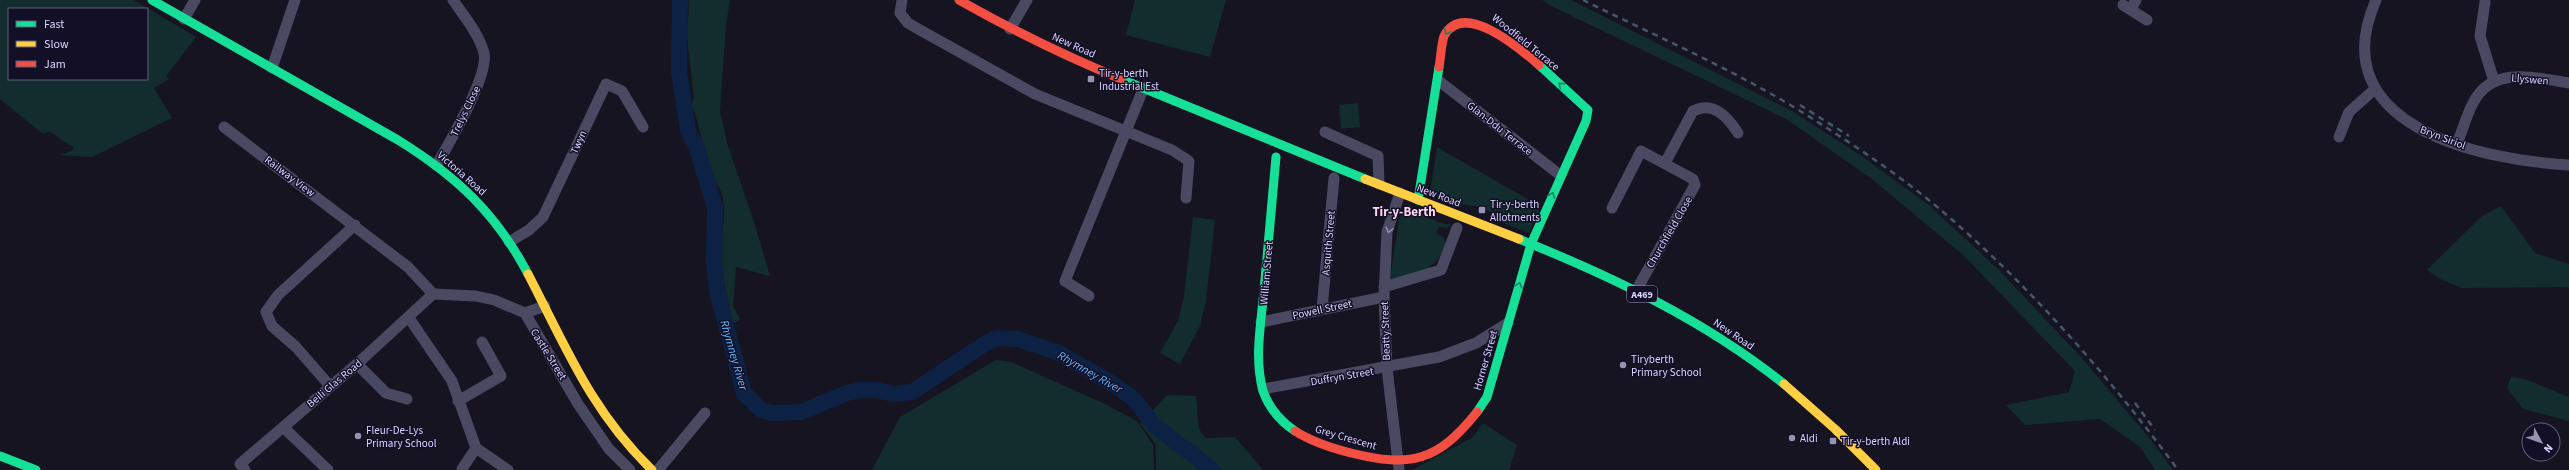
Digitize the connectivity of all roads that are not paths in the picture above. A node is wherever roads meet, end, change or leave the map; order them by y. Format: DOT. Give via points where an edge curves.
graph roads {
  1 [pos="152,0"];
  2 [pos="195,0"];
  3 [pos="295,0"];
  4 [pos="453,0"];
  5 [pos="902,0"];
  6 [pos="959,0"];
  7 [pos="1027,0"];
  8 [pos="2376,0"];
  9 [pos="2485,2"];
  10 [pos="2130,5"];
  11 [pos="184,19"];
  12 [pos="2147,20"];
  13 [pos="1010,29"];
  14 [pos="272,68"];
  15 [pos="1439,81"];
  16 [pos="2494,81"];
  17 [pos="2569,83"];
  18 [pos="1144,87"];
  19 [pos="2375,89"];
  20 [pos="224,127"];
  21 [pos="643,127"];
  22 [pos="1124,132"];
  23 [pos="1324,132"];
  24 [pos="1738,133"];
  25 [pos="2339,137"];
  26 [pos="2457,143"];
  27 [pos="1276,157"];
  28 [pos="1665,163"];
  29 [pos="437,165"];
  30 [pos="2569,165"];
  31 [pos="1560,175"];
  32 [pos="1334,178"];
  33 [pos="1379,184"];
  34 [pos="1400,192"];
  35 [pos="1186,198"];
  36 [pos="1418,200"];
  37 [pos="1612,208"];
  38 [pos="355,225"];
  39 [pos="1457,228"];
  40 [pos="510,242"];
  41 [pos="1531,244"];
  42 [pos="1636,291"];
  43 [pos="1384,292"];
  44 [pos="433,294"];
  45 [pos="1089,296"];
  46 [pos="545,306"];
  47 [pos="1322,309"];
  48 [pos="525,313"];
  49 [pos="409,318"];
  50 [pos="1261,322"];
  51 [pos="1508,323"];
  52 [pos="534,330"];
  53 [pos="482,342"];
  54 [pos="564,347"];
  55 [pos="357,364"];
  56 [pos="1387,368"];
  57 [pos="330,386"];
  58 [pos="1263,389"];
  59 [pos="408,399"];
  60 [pos="458,401"];
  61 [pos="705,413"];
  62 [pos="283,427"];
  63 [pos="476,448"];
  64 [pos="0,456"];
  65 [pos="1399,466"];
  66 [pos="462,469"];
  67 [pos="36,470"];
  68 [pos="245,470"];
  69 [pos="328,470"];
  70 [pos="508,470"];
  71 [pos="630,470"];
  72 [pos="652,470"];
  73 [pos="658,470"];
  74 [pos="1876,470"];
  1 -- 11 [label="main road, Victoria Road"];
  2 -- 11 [label="street"];
  3 -- 14 [label="street"];
  4 -- 29 [label="street, Trelys Close" via="473,30 484,54 483,70"];
  5 -- 22 [label="street" via="900,13 908,23 1035,94"];
  6 -- 13 [label="main road, New Road / A469"];
  7 -- 13 [label="street"];
  8 -- 19 [label="street, Bryn Siriol" via="2365,30 2363,49 2366,72"];
  9 -- 16 [label="street" via="2480,36"];
  10 -- 12 [label="street"];
  11 -- 14 [label="main road, Victoria Road"];
  13 -- 18 [label="main road, New Road / A469" via="1081,62"];
  14 -- 29 [label="main road, Victoria Road" via="390,135"];
  15 -- 31 [label="street, Glan-Ddu Terrace"];
  31 -- 15 [label="main road, Woodfield Terrace, one-way" via="1586,121 1588,110 1511,41 1477,18 1459,18 1444,37"];
  15 -- 36 [label="main road, Woodfield Terrace"];
  16 -- 17 [label="street, Llyswen" via="2505,77 2529,77"];
  16 -- 26 [label="street, Llyswen" via="2482,89 2473,103"];
  18 -- 22 [label="street"];
  18 -- 33 [label="main road, New Road / A469"];
  19 -- 25 [label="street" via="2349,112"];
  19 -- 26 [label="street, Bryn Siriol" via="2389,107 2410,123 2439,138"];
  20 -- 38 [label="street, Railway View"];
  21 -- 40 [label="street, Twyn" via="622,91 606,84 543,217"];
  22 -- 35 [label="street" via="1172,150 1189,161"];
  22 -- 45 [label="street" via="1065,281"];
  23 -- 33 [label="street" via="1378,156"];
  24 -- 28 [label="street" via="1722,113 1711,108 1697,109 1693,111"];
  26 -- 30 [label="street, Bryn Siriol" via="2487,154 2529,163"];
  27 -- 50 [label="main road, William Street"];
  28 -- 37 [label="street, Churchfield Close" via="1641,151"];
  28 -- 42 [label="street, Churchfield Close" via="1693,179 1695,185"];
  29 -- 40 [label="main road, Victoria Road" via="485,209"];
  41 -- 31 [label="main road, Woodfield Terrace, one-way"];
  32 -- 47 [label="street, Asquith Street"];
  33 -- 34 [label="main road, New Road / A469"];
  34 -- 36 [label="main road, New Road / A469"];
  34 -- 43 [label="street, Beatty Street, one-way" via="1387,232"];
  36 -- 41 [label="main road, New Road / A469"];
  38 -- 44 [label="street, Railway View" via="408,267"];
  38 -- 57 [label="street" via="278,295 266,312 272,326 296,347"];
  39 -- 43 [label="street, Powell Street" via="1440,270"];
  40 -- 46 [label="main road, Victoria Road" via="532,278"];
  41 -- 42 [label="main road, New Road / A469"];
  51 -- 41 [label="main road, Horner Street, one-way"];
  42 -- 74 [label="main road, New Road / A469" via="1697,323 1746,356 1832,426"];
  43 -- 47 [label="street, Powell Street"];
  43 -- 56 [label="street, Beatty Street"];
  44 -- 48 [label="street" via="476,296 494,300"];
  44 -- 49 [label="street, Beili Glas Road"];
  46 -- 48 [label="street"];
  46 -- 54 [label="main road, Victoria Road"];
  47 -- 50 [label="street, Powell Street"];
  48 -- 52 [label="street, Castle Street"];
  49 -- 55 [label="street, Beili Glas Road"];
  49 -- 60 [label="street" via="441,362 452,381"];
  50 -- 58 [label="main road, William Street" via="1258,356"];
  51 -- 56 [label="street, Duffryn Street" via="1454,352"];
  51 -- 65 [label="main road, Horner Street" via="1493,380 1477,414 1464,429 1441,446"];
  52 -- 54 [label="street"];
  52 -- 71 [label="street, Castle Street" via="578,404 609,449"];
  53 -- 60 [label="street" via="501,376"];
  54 -- 72 [label="main road, Victoria Road" via="600,411 620,437"];
  55 -- 57 [label="street, Beili Glas Road"];
  55 -- 59 [label="street" via="386,394"];
  56 -- 58 [label="street, Duffryn Street"];
  56 -- 65 [label="street, Beatty Street"];
  57 -- 62 [label="street, Beili Glas Road"];
  58 -- 65 [label="main road, Grey Crescent" via="1269,406 1278,417 1310,441"];
  60 -- 63 [label="street"];
  61 -- 73 [label="street"];
  62 -- 68 [label="street, Beili Glas Road" via="240,464"];
  62 -- 69 [label="street"];
  63 -- 66 [label="street"];
  63 -- 70 [label="street"];
  64 -- 67 [label="main road"];
}
